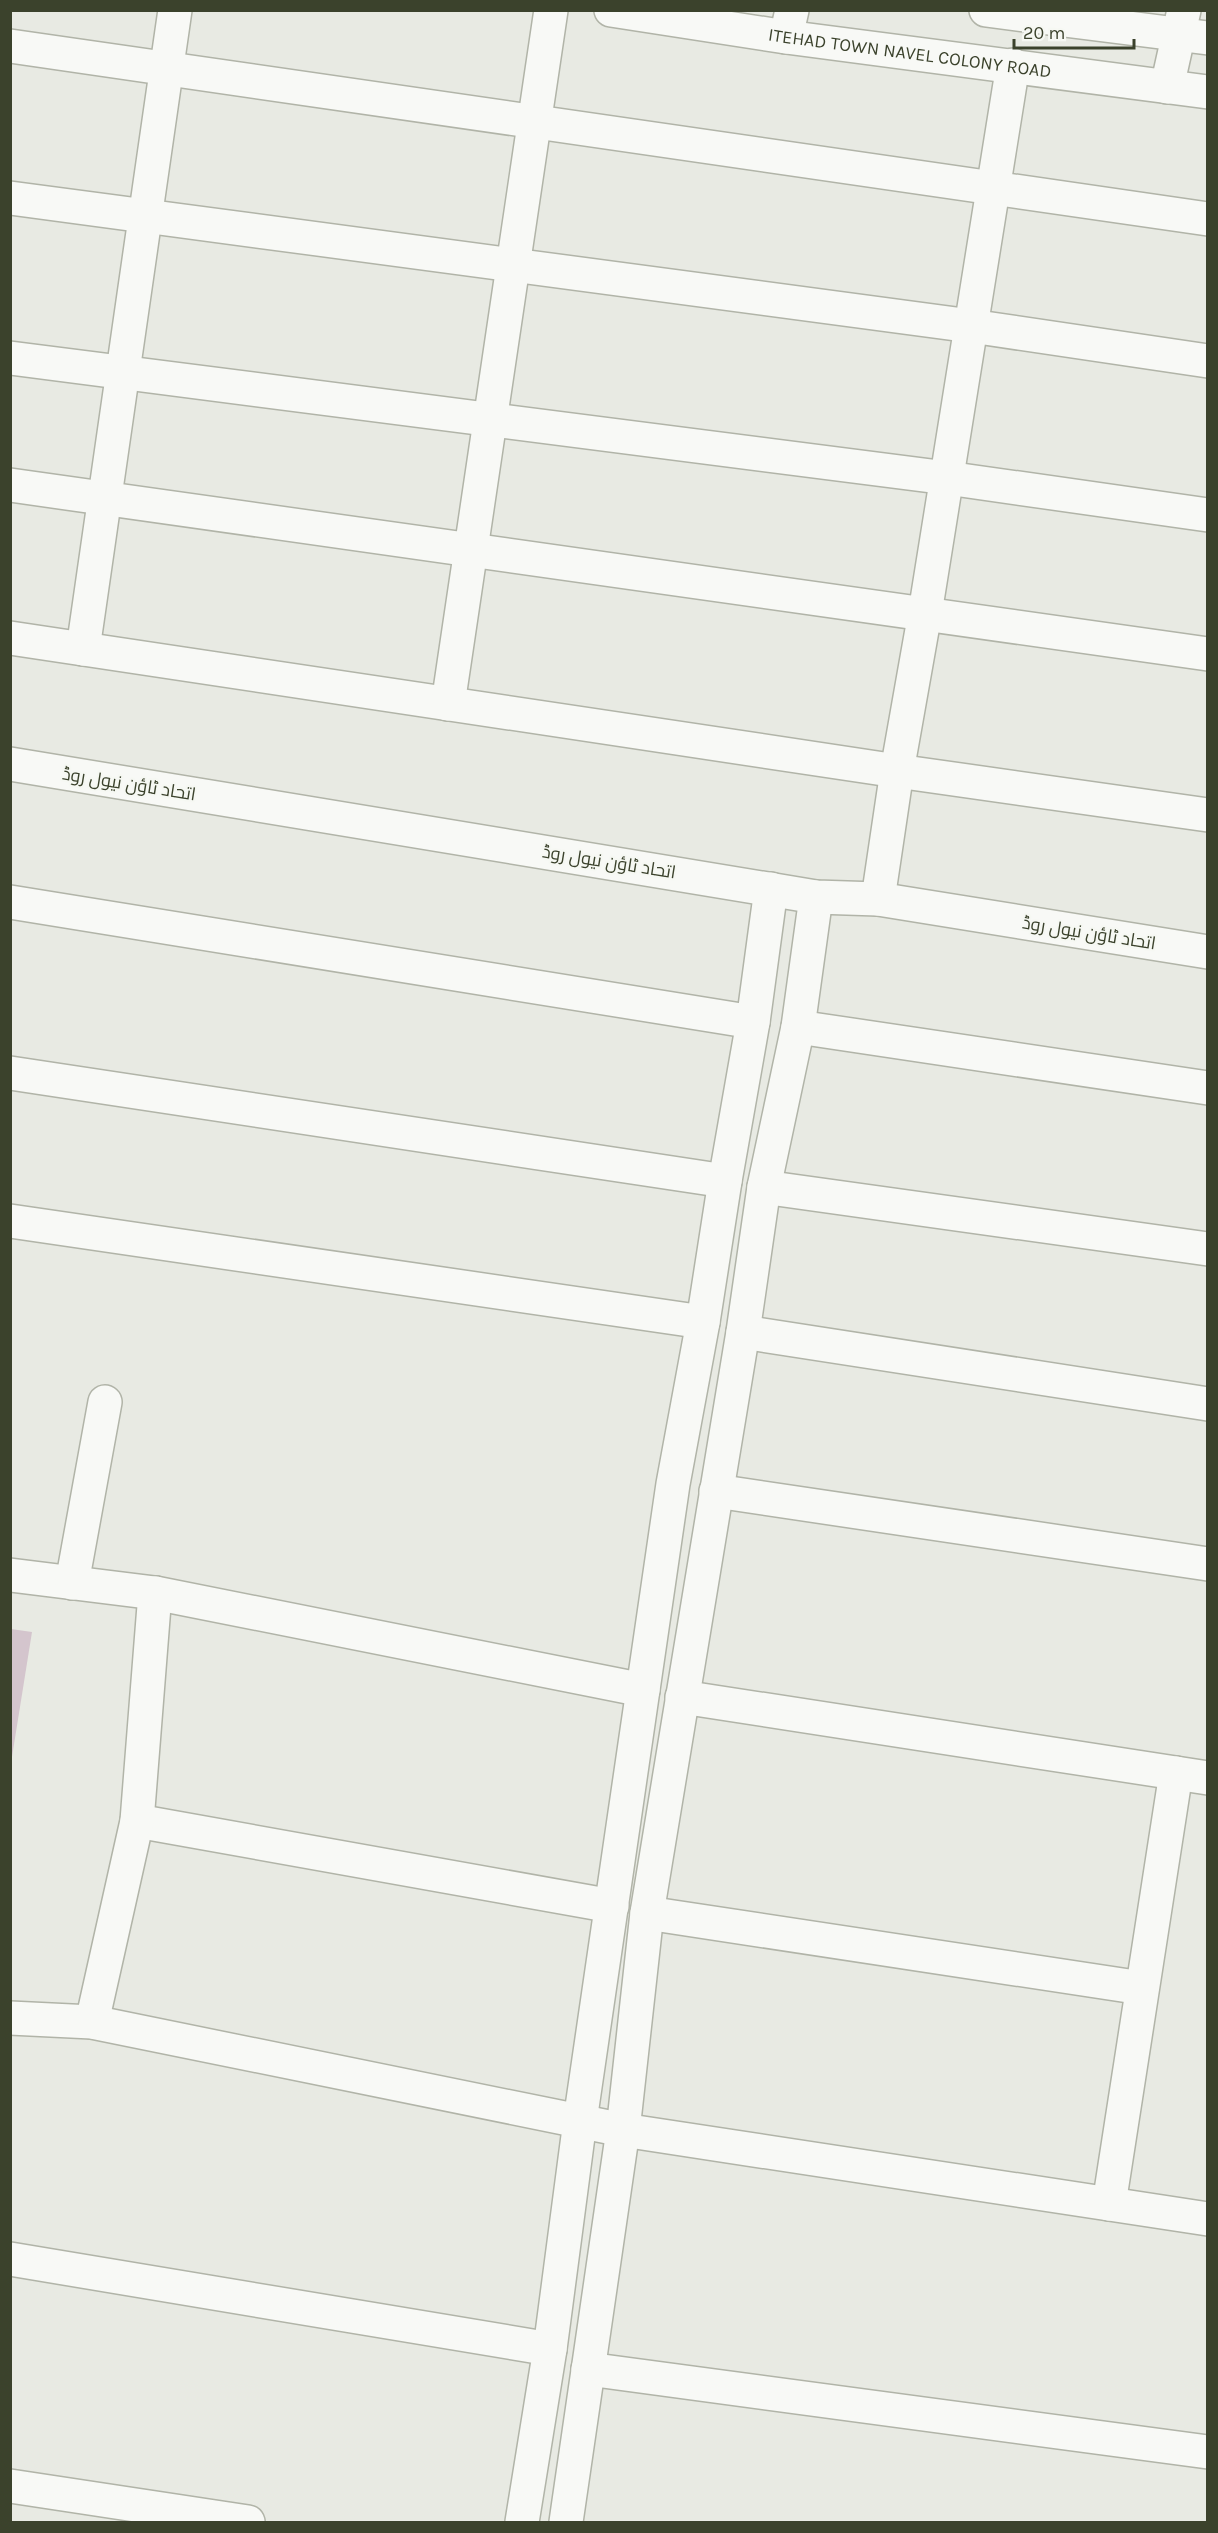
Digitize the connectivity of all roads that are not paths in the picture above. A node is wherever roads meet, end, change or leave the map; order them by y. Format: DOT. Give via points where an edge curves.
graph roads {
  1 [pos="175,10"];
  2 [pos="551,10"];
  3 [pos="611,10"];
  4 [pos="986,10"];
  5 [pos="789,24"];
  6 [pos="1190,27"];
  7 [pos="10,46"];
  8 [pos="1013,65"];
  9 [pos="166,69"];
  10 [pos="1167,87"];
  11 [pos="1208,92"];
  12 [pos="534,122"];
  13 [pos="994,189"];
  14 [pos="10,198"];
  15 [pos="145,216"];
  16 [pos="1208,219"];
  17 [pos="513,265"];
  18 [pos="971,326"];
  19 [pos="10,358"];
  20 [pos="1208,361"];
  21 [pos="123,372"];
  22 [pos="490,420"];
  23 [pos="947,478"];
  24 [pos="10,485"];
  25 [pos="105,498"];
  26 [pos="1208,515"];
  27 [pos="471,549"];
  28 [pos="925,613"];
  29 [pos="10,638"];
  30 [pos="83,649"];
  31 [pos="1208,654"];
  32 [pos="448,704"];
  33 [pos="10,764"];
  34 [pos="897,771"];
  35 [pos="1208,815"];
  36 [pos="771,889"];
  37 [pos="816,897"];
  38 [pos="878,899"];
  39 [pos="10,902"];
  40 [pos="1208,952"];
  41 [pos="753,1022"];
  42 [pos="798,1027"];
  43 [pos="10,1073"];
  44 [pos="1208,1088"];
  45 [pos="725,1181"];
  46 [pos="764,1186"];
  47 [pos="10,1221"];
  48 [pos="1208,1249"];
  49 [pos="703,1322"];
  50 [pos="743,1332"];
  51 [pos="105,1402"];
  52 [pos="1208,1404"];
  53 [pos="716,1491"];
  54 [pos="1208,1564"];
  55 [pos="10,1575"];
  56 [pos="72,1583"];
  57 [pos="155,1593"];
  58 [pos="643,1690"];
  59 [pos="682,1697"];
  60 [pos="1176,1773"];
  61 [pos="1208,1778"];
  62 [pos="137,1821"];
  63 [pos="612,1906"];
  64 [pos="647,1912"];
  65 [pos="1142,1988"];
  66 [pos="10,2018"];
  67 [pos="92,2022"];
  68 [pos="580,2121"];
  69 [pos="623,2130"];
  70 [pos="1109,2204"];
  71 [pos="1208,2219"];
  72 [pos="10,2259"];
  73 [pos="550,2349"];
  74 [pos="588,2369"];
  75 [pos="1208,2452"];
  76 [pos="10,2486"];
  77 [pos="248,2523"];
  78 [pos="522,2523"];
  79 [pos="566,2523"];
  1 -- 9 [label="street"];
  2 -- 12 [label="street"];
  3 -- 5 [label="street, ITEHAD TOWN NAVEL COLONY ROAD"];
  4 -- 6 [label="street"];
  5 -- 8 [label="street, ITEHAD TOWN NAVEL COLONY ROAD"];
  6 -- 10 [label="street"];
  7 -- 9 [label="street"];
  8 -- 10 [label="street, ITEHAD TOWN NAVEL COLONY ROAD"];
  8 -- 13 [label="street"];
  9 -- 12 [label="street"];
  9 -- 15 [label="street"];
  10 -- 11 [label="street, ITEHAD TOWN NAVEL COLONY ROAD"];
  12 -- 13 [label="street"];
  12 -- 17 [label="street"];
  13 -- 16 [label="street"];
  13 -- 18 [label="street"];
  14 -- 15 [label="street"];
  15 -- 17 [label="street"];
  15 -- 21 [label="street"];
  17 -- 18 [label="street"];
  17 -- 22 [label="street"];
  18 -- 20 [label="street"];
  18 -- 23 [label="street"];
  19 -- 21 [label="street"];
  21 -- 22 [label="street"];
  21 -- 25 [label="street"];
  22 -- 23 [label="street"];
  22 -- 27 [label="street"];
  23 -- 26 [label="street"];
  23 -- 28 [label="street"];
  24 -- 25 [label="street"];
  25 -- 27 [label="street"];
  25 -- 30 [label="street"];
  27 -- 28 [label="street"];
  27 -- 32 [label="street"];
  28 -- 31 [label="street"];
  28 -- 34 [label="street"];
  29 -- 30 [label="street"];
  30 -- 32 [label="street"];
  32 -- 34 [label="street"];
  33 -- 36 [label="street, اتحاد ٹاؤن نیول روڈ"];
  34 -- 35 [label="street"];
  34 -- 38 [label="street"];
  36 -- 37 [label="street, اتحاد ٹاؤن نیول روڈ"];
  36 -- 41 [label="street"];
  37 -- 38 [label="street, اتحاد ٹاؤن نیول روڈ"];
  37 -- 42 [label="street"];
  38 -- 40 [label="street, اتحاد ٹاؤن نیول روڈ"];
  39 -- 41 [label="street"];
  41 -- 45 [label="street"];
  42 -- 44 [label="street"];
  42 -- 46 [label="street"];
  43 -- 45 [label="street"];
  45 -- 49 [label="street"];
  46 -- 48 [label="street"];
  46 -- 50 [label="street"];
  47 -- 49 [label="street"];
  49 -- 58 [label="street" via="673,1484"];
  50 -- 52 [label="street"];
  50 -- 53 [label="street"];
  51 -- 56 [label="street"];
  53 -- 54 [label="street"];
  53 -- 59 [label="street"];
  55 -- 56 [label="street"];
  56 -- 57 [label="street"];
  57 -- 58 [label="street"];
  57 -- 62 [label="street"];
  58 -- 63 [label="street"];
  59 -- 60 [label="street"];
  59 -- 64 [label="street"];
  60 -- 61 [label="street"];
  60 -- 65 [label="street"];
  62 -- 63 [label="street"];
  62 -- 67 [label="street"];
  63 -- 68 [label="street"];
  64 -- 65 [label="street"];
  64 -- 69 [label="street"];
  65 -- 70 [label="street"];
  66 -- 67 [label="street"];
  67 -- 68 [label="street"];
  68 -- 69 [label="street"];
  68 -- 73 [label="street"];
  69 -- 70 [label="street"];
  69 -- 74 [label="street"];
  70 -- 71 [label="street"];
  72 -- 73 [label="street"];
  73 -- 78 [label="street"];
  74 -- 75 [label="street"];
  74 -- 79 [label="street"];
  76 -- 77 [label="street"];
}
